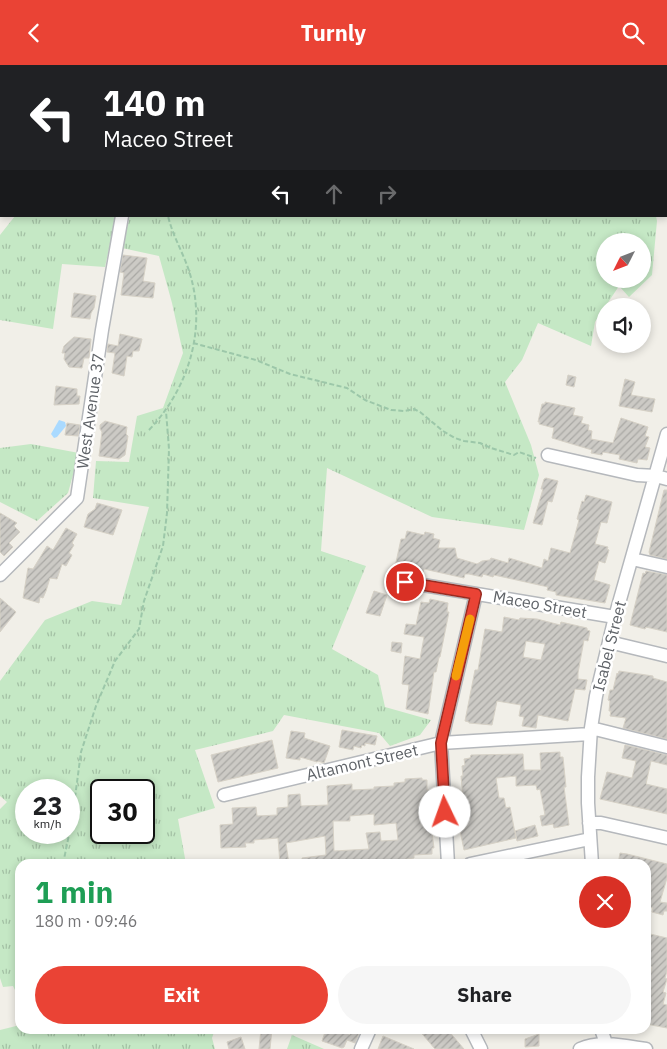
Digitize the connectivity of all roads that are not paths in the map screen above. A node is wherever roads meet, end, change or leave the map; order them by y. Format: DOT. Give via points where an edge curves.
graph roads {
  1 [pos="122,217"];
  2 [pos="667,434"];
  3 [pos="548,455"];
  4 [pos="661,477"];
  5 [pos="632,559"];
  6 [pos="667,567"];
  7 [pos="0,575"];
  8 [pos="405,582"];
  9 [pos="476,594"];
  10 [pos="615,617"];
  11 [pos="609,642"];
  12 [pos="667,656"];
  13 [pos="590,731"];
  14 [pos="441,743"];
  15 [pos="667,747"];
  16 [pos="224,795"];
  17 [pos="589,823"];
  18 [pos="667,838"];
  19 [pos="590,839"];
  20 [pos="448,859"];
  21 [pos="494,859"];
  22 [pos="592,859"];
  23 [pos="368,1034"];
  24 [pos="474,1034"];
  25 [pos="603,1034"];
  26 [pos="607,1047"];
  27 [pos="361,1049"];
  28 [pos="481,1049"];
  29 [pos="580,1049"];
  30 [pos="646,1049"];
  1 -- 7 [label="street, West Avenue 37" via="77,498"];
  2 -- 4 [label="street, Isabel Street"];
  3 -- 4 [label="street" via="637,475"];
  4 -- 5 [label="street, Isabel Street"];
  5 -- 6 [label="street"];
  5 -- 10 [label="street, Isabel Street"];
  8 -- 9 [label="street, Maceo Street"];
  9 -- 10 [label="street, Maceo Street"];
  9 -- 14 [label="street"];
  10 -- 11 [label="street, Isabel Street"];
  11 -- 12 [label="street"];
  11 -- 13 [label="street, Isabel Street"];
  13 -- 14 [label="street, Altamont Street"];
  13 -- 15 [label="street, Altamont Street"];
  13 -- 17 [label="street, Isabel Street"];
  14 -- 16 [label="street, Altamont Street"];
  14 -- 20 [label="street"];
  17 -- 18 [label="street"];
  17 -- 19 [label="street, Isabel Street"];
  19 -- 21 [label="street"];
  19 -- 22 [label="street, Isabel Street"];
  23 -- 27 [label="street"];
  24 -- 28 [label="street"];
  25 -- 26 [label="street"];
  26 -- 29 [label="street" via="589,1045"];
  26 -- 30 [label="street" via="622,1045"];
}
